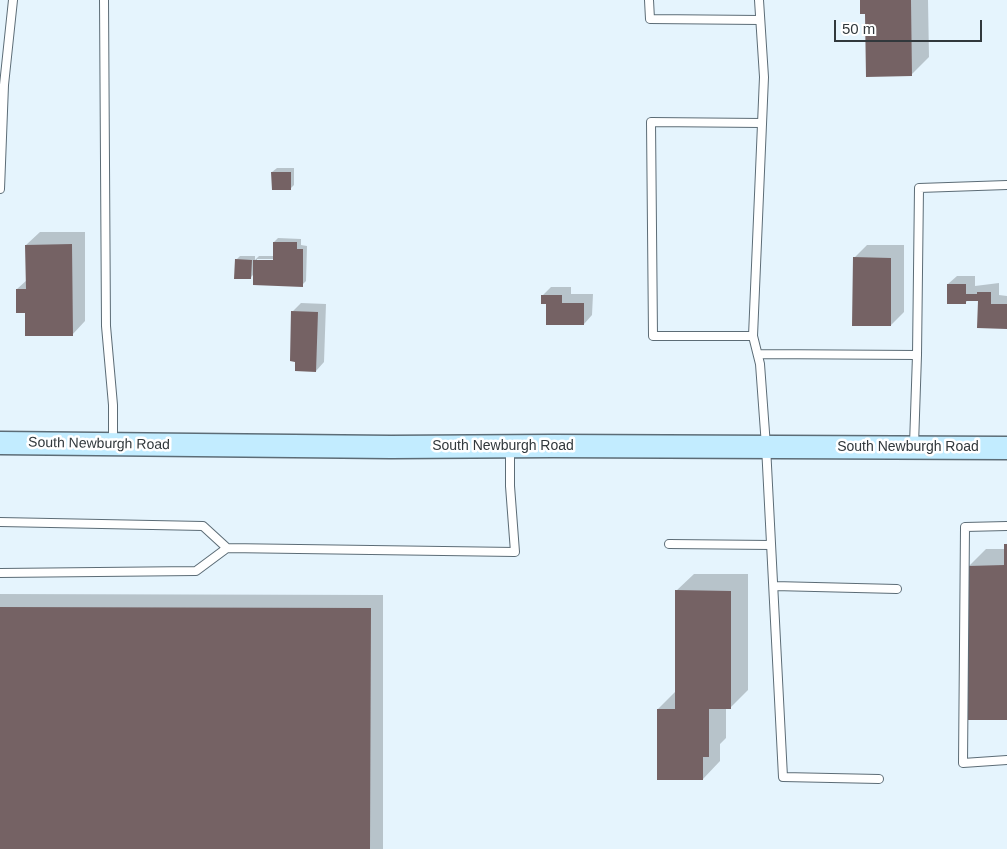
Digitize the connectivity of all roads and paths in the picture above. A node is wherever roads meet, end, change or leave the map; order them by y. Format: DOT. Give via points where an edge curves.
graph roads {
  1 [pos="13,0"];
  2 [pos="104,0"];
  3 [pos="649,0"];
  4 [pos="759,0"];
  5 [pos="760,20"];
  6 [pos="762,123"];
  7 [pos="1007,185"];
  8 [pos="0,190"];
  9 [pos="753,336"];
  10 [pos="758,354"];
  11 [pos="917,355"];
  12 [pos="0,443"];
  13 [pos="114,444"];
  14 [pos="510,446"];
  15 [pos="766,446"];
  16 [pos="914,447"];
  17 [pos="1007,448"];
  18 [pos="0,522"];
  19 [pos="1007,526"];
  20 [pos="669,544"];
  21 [pos="771,545"];
  22 [pos="227,548"];
  23 [pos="0,574"];
  24 [pos="774,586"];
  25 [pos="897,589"];
  26 [pos="1007,760"];
  27 [pos="879,779"];
  1 -- 8 [label="lane" via="4,85"];
  2 -- 13 [label="lane" via="106,326"];
  3 -- 5 [label="lane" via="650,19"];
  4 -- 5 [label="lane"];
  5 -- 6 [label="lane" via="764,77"];
  6 -- 9 [label="lane"];
  6 -- 9 [label="lane" via="651,122 653,336"];
  7 -- 11 [label="lane" via="919,188"];
  9 -- 10 [label="lane"];
  10 -- 11 [label="lane"];
  10 -- 15 [label="lane"];
  11 -- 16 [label="lane"];
  12 -- 13 [label="main road, South Newburgh Road"];
  13 -- 14 [label="main road, South Newburgh Road"];
  14 -- 15 [label="main road, South Newburgh Road"];
  14 -- 22 [label="lane" via="516,552"];
  15 -- 16 [label="main road, South Newburgh Road"];
  15 -- 21 [label="lane"];
  16 -- 17 [label="main road, South Newburgh Road"];
  18 -- 22 [label="lane" via="203,526"];
  19 -- 26 [label="lane" via="965,527 962,763"];
  20 -- 21 [label="lane"];
  21 -- 24 [label="lane"];
  22 -- 23 [label="lane" via="196,571"];
  24 -- 25 [label="lane"];
  24 -- 27 [label="lane" via="783,777"];
}
